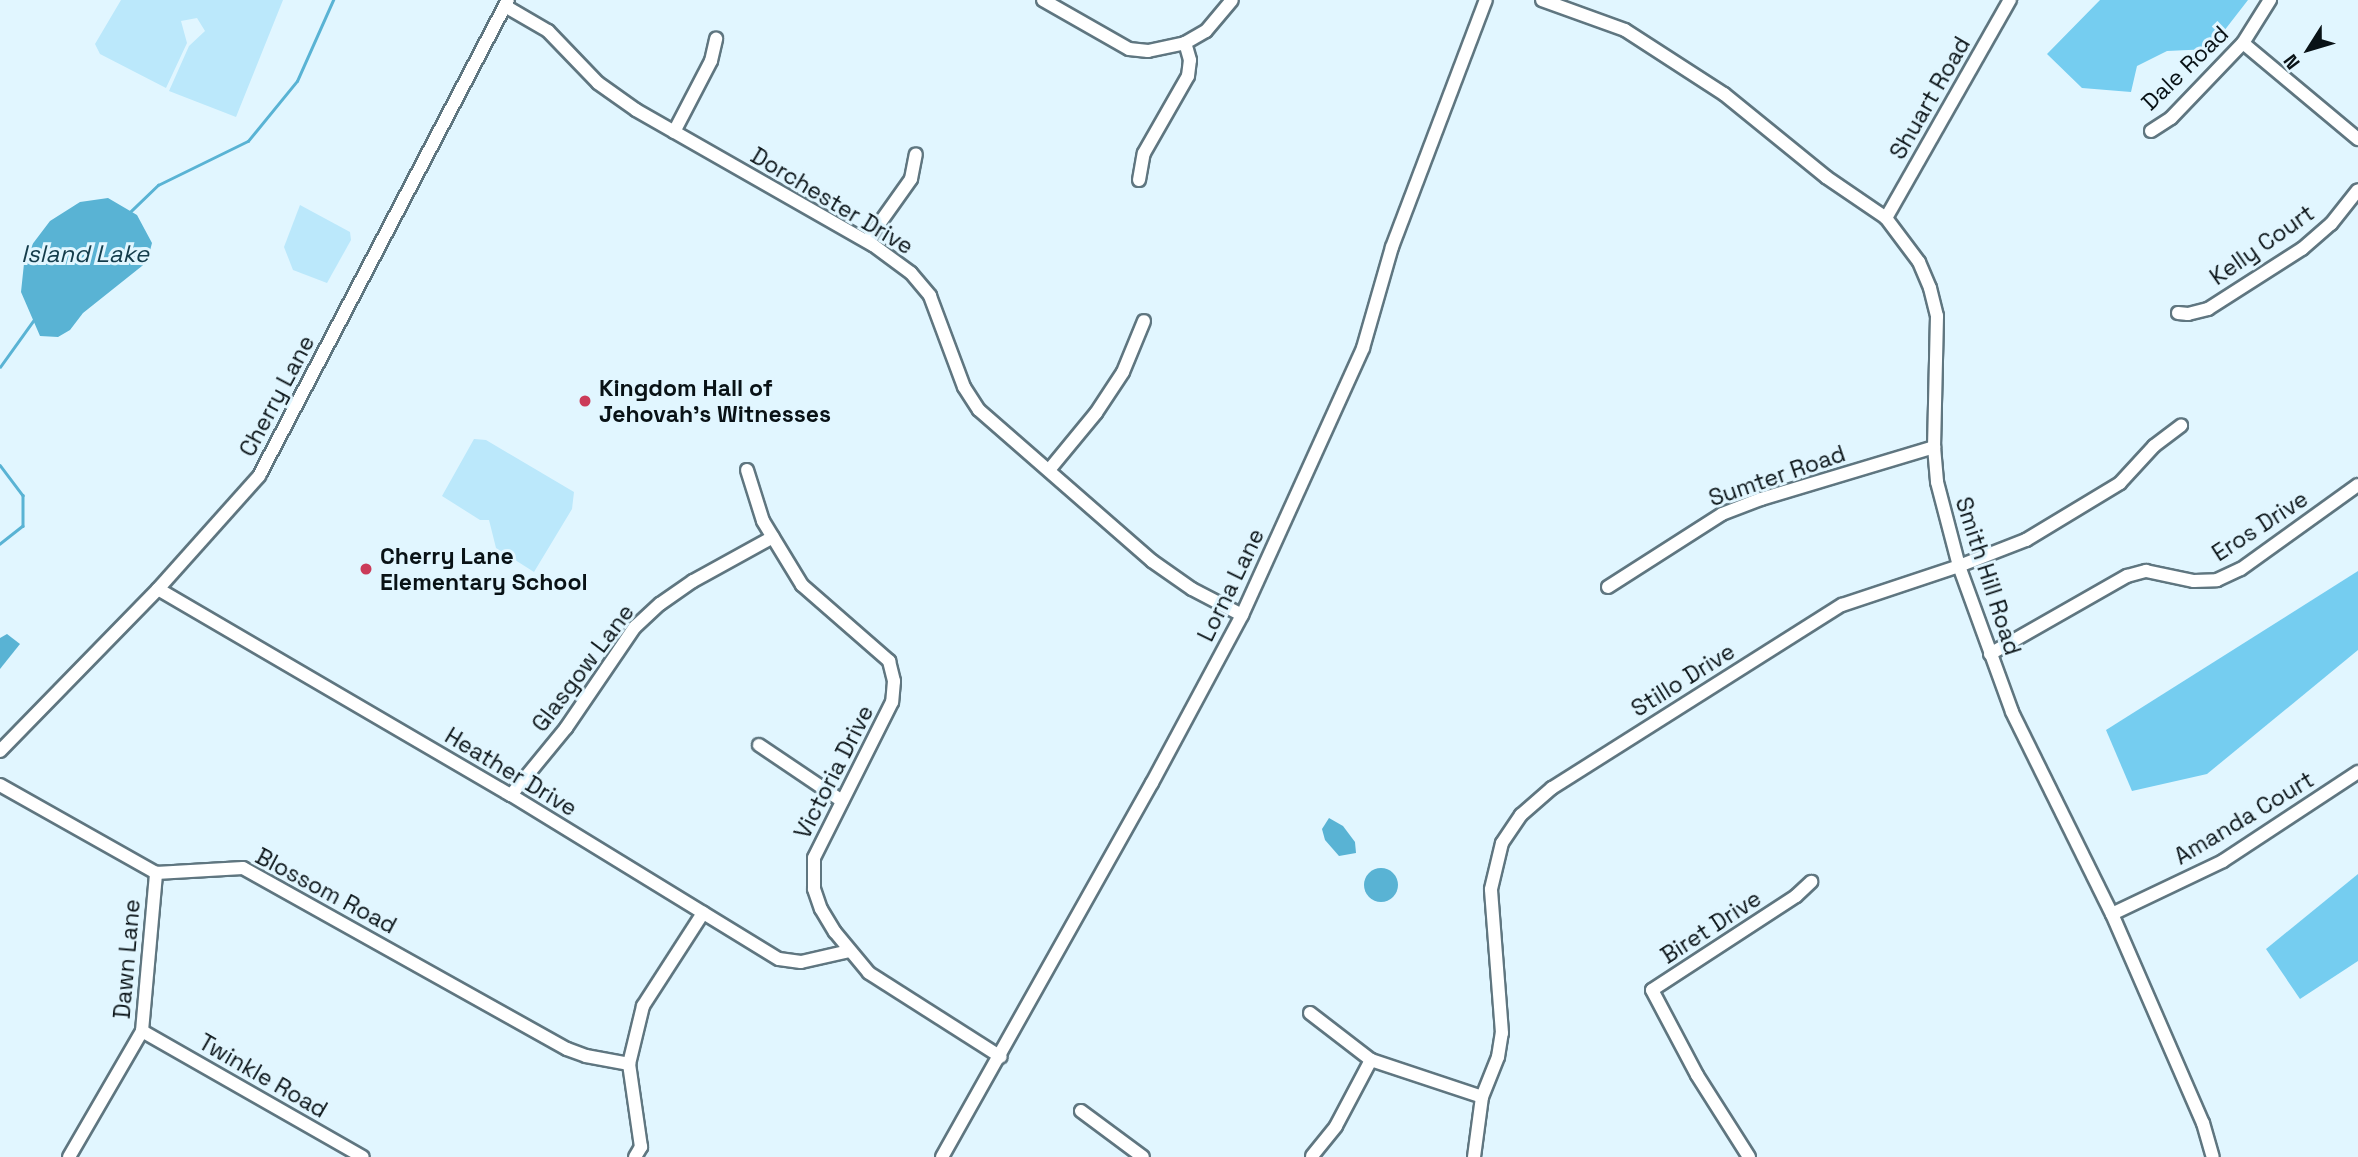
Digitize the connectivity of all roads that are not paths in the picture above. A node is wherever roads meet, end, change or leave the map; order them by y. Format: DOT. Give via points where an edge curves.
graph roads {
  1 [pos="1044,0"];
  2 [pos="1232,0"];
  3 [pos="1486,0"];
  4 [pos="1542,0"];
  5 [pos="2010,0"];
  6 [pos="2270,0"];
  7 [pos="507,3"];
  8 [pos="716,39"];
  9 [pos="1185,43"];
  10 [pos="2243,43"];
  11 [pos="2151,131"];
  12 [pos="674,132"];
  13 [pos="2358,139"];
  14 [pos="916,154"];
  15 [pos="1139,180"];
  16 [pos="2358,190"];
  17 [pos="1886,218"];
  18 [pos="867,241"];
  19 [pos="2178,313"];
  20 [pos="1144,321"];
  21 [pos="2181,426"];
  22 [pos="1934,447"];
  23 [pos="747,470"];
  24 [pos="1049,470"];
  25 [pos="2358,485"];
  26 [pos="773,537"];
  27 [pos="1959,566"];
  28 [pos="1608,587"];
  29 [pos="158,589"];
  30 [pos="1242,615"];
  31 [pos="1990,654"];
  32 [pos="759,745"];
  33 [pos="0,751"];
  34 [pos="2358,772"];
  35 [pos="0,785"];
  36 [pos="511,795"];
  37 [pos="842,801"];
  38 [pos="156,873"];
  39 [pos="1811,882"];
  40 [pos="703,913"];
  41 [pos="2112,914"];
  42 [pos="849,951"];
  43 [pos="1310,1013"];
  44 [pos="142,1031"];
  45 [pos="1001,1057"];
  46 [pos="1370,1060"];
  47 [pos="629,1064"];
  48 [pos="1482,1097"];
  49 [pos="1081,1111"];
  50 [pos="1312,1156"];
  51 [pos="69,1157"];
  52 [pos="363,1157"];
  53 [pos="635,1157"];
  54 [pos="942,1157"];
  55 [pos="1143,1157"];
  56 [pos="1474,1157"];
  57 [pos="1749,1157"];
  58 [pos="2213,1157"];
  1 -- 9 [label="street" via="1129,49 1148,51"];
  2 -- 9 [label="street" via="1206,30"];
  3 -- 30 [label="street, Lorna Lane" via="1392,247 1363,348"];
  4 -- 17 [label="street, Smith Hill Road" via="1625,30 1661,52 1724,94 1826,177"];
  5 -- 17 [label="street, Shuart Road"];
  6 -- 10 [label="street, Dale Road"];
  7 -- 12 [label="street, Dorchester Drive" via="548,31 598,83"];
  7 -- 29 [label="street, Cherry Lane" via="259,476"];
  8 -- 12 [label="street" via="711,61"];
  9 -- 15 [label="street" via="1188,76 1144,153"];
  10 -- 11 [label="street, Dale Road" via="2171,118"];
  10 -- 13 [label="street"];
  12 -- 18 [label="street, Dorchester Drive"];
  14 -- 18 [label="street" via="911,179"];
  16 -- 19 [label="street, Kelly Court" via="2325,230 2302,249 2208,309"];
  17 -- 22 [label="street, Smith Hill Road" via="1919,262 1937,316"];
  18 -- 24 [label="street, Dorchester Drive" via="911,273 930,296 964,387 979,410"];
  20 -- 24 [label="street" via="1116,382"];
  21 -- 27 [label="street, Stillo Drive" via="2154,446 2120,482 2026,540"];
  22 -- 27 [label="street, Smith Hill Road" via="1945,521"];
  22 -- 28 [label="street, Sumter Road" via="1722,514"];
  23 -- 26 [label="street, Victoria Drive" via="763,521"];
  24 -- 30 [label="street, Dorchester Drive" via="1153,561 1192,589"];
  25 -- 31 [label="street, Eros Drive" via="2241,569 2217,580 2194,581 2146,571 2127,576"];
  26 -- 36 [label="street, Glasgow Lane" via="693,581 635,627 566,728"];
  26 -- 37 [label="street, Victoria Drive" via="803,585 890,661 892,702"];
  27 -- 31 [label="street, Smith Hill Road"];
  27 -- 48 [label="street, Stillo Drive" via="1842,604 1552,788 1521,815 1502,843 1491,888 1502,1033 1498,1058"];
  29 -- 33 [label="street, Cherry Lane"];
  29 -- 36 [label="street, Heather Drive"];
  30 -- 45 [label="street, Lorna Lane"];
  31 -- 41 [label="street, Smith Hill Road" via="2012,712"];
  32 -- 37 [label="street"];
  34 -- 41 [label="street, Amanda Court" via="2222,861"];
  35 -- 38 [label="street"];
  36 -- 40 [label="street, Heather Drive"];
  37 -- 42 [label="street, Victoria Drive" via="814,858 814,889 821,909"];
  38 -- 44 [label="street, Dawn Lane"];
  38 -- 47 [label="street, Blossom Road" via="243,868 567,1049"];
  39 -- 57 [label="street, Biret Drive" via="1796,897 1652,990 1697,1075"];
  40 -- 42 [label="street, Heather Drive" via="779,959 801,962"];
  40 -- 47 [label="street" via="643,1006"];
  41 -- 58 [label="street, Smith Hill Road" via="2203,1123"];
  42 -- 45 [label="street, Victoria Drive" via="869,973"];
  43 -- 46 [label="street"];
  44 -- 51 [label="street, Dawn Lane"];
  44 -- 52 [label="street, Twinkle Road"];
  45 -- 54 [label="street, Lorna Lane"];
  46 -- 48 [label="street"];
  46 -- 50 [label="street" via="1336,1126"];
  47 -- 53 [label="street" via="641,1147"];
  48 -- 56 [label="street, Stillo Drive"];
  49 -- 55 [label="street"];
}
